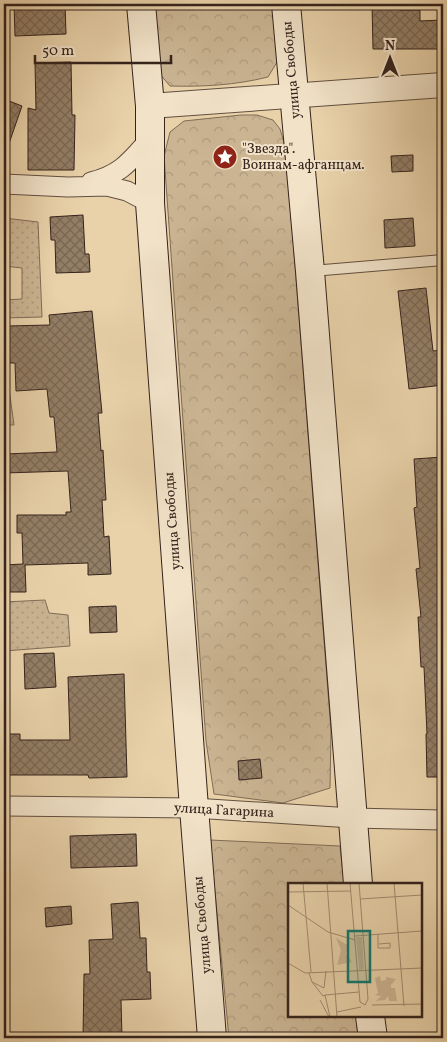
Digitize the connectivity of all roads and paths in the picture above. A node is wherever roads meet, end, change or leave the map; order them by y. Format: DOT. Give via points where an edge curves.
graph roads {
  1 [pos="141,4"];
  2 [pos="286,4"];
  3 [pos="443,85"];
  4 [pos="294,97"];
  5 [pos="150,106"];
  6 [pos="150,139"];
  7 [pos="4,184"];
  8 [pos="68,187"];
  9 [pos="150,203"];
  10 [pos="443,260"];
  11 [pos="310,271"];
  12 [pos="4,806"];
  13 [pos="194,808"];
  14 [pos="352,818"];
  15 [pos="443,820"];
  16 [pos="358,883"];
  17 [pos="370,1017"];
  18 [pos="212,1038"];
  19 [pos="372,1038"];
  1 -- 5 [label="main road, улица Свободы"];
  2 -- 4 [label="main road, улица Свободы"];
  3 -- 4 [label="street"];
  4 -- 5 [label="street"];
  4 -- 11 [label="main road, улица Свободы"];
  5 -- 6 [label="main road, улица Свободы"];
  6 -- 8 [label="street" via="126,166 108,178"];
  6 -- 9 [label="main road, улица Свободы"];
  7 -- 8 [label="street"];
  8 -- 9 [label="street" via="107,186 127,191"];
  9 -- 13 [label="main road, улица Свободы"];
  10 -- 11 [label="lane"];
  11 -- 14 [label="main road, улица Свободы"];
  12 -- 13 [label="street, улица Гагарина"];
  13 -- 14 [label="street, улица Гагарина"];
  13 -- 18 [label="main road, улица Свободы"];
  14 -- 15 [label="street, улица Гагарина"];
  14 -- 16 [label="main road, улица Свободы"];
  17 -- 19 [label="main road"];
}
